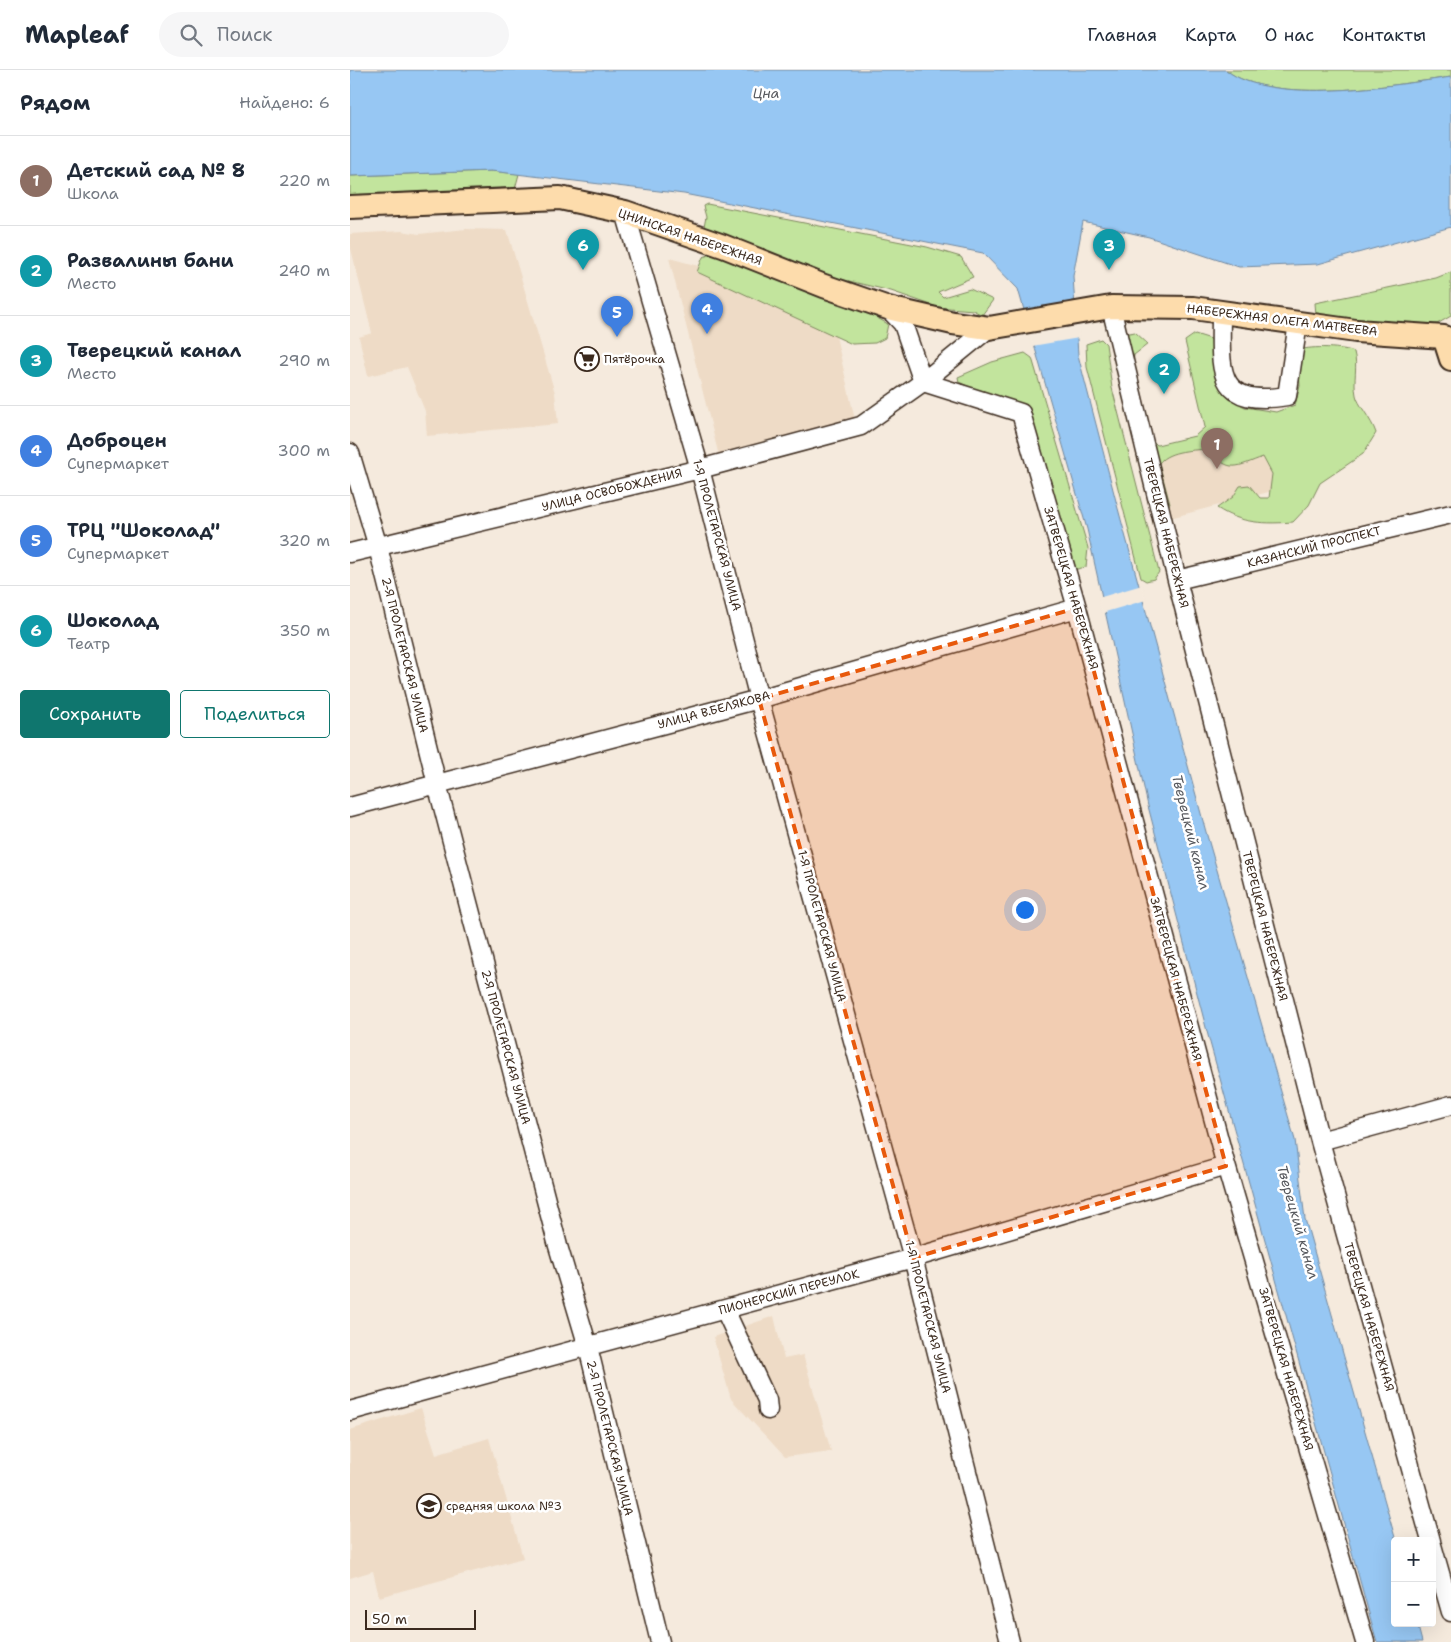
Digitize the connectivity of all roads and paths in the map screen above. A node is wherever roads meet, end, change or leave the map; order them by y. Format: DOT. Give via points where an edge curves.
graph roads {
  1 [pos="350,206"];
  2 [pos="625,212"];
  3 [pos="1111,307"];
  4 [pos="888,308"];
  5 [pos="1222,312"];
  6 [pos="1022,322"];
  7 [pos="1298,322"];
  8 [pos="989,328"];
  9 [pos="1448,335"];
  10 [pos="1451,359"];
  11 [pos="923,382"];
  12 [pos="350,453"];
  13 [pos="700,469"];
  14 [pos="1451,514"];
  15 [pos="378,547"];
  16 [pos="350,553"];
  17 [pos="1177,580"];
  18 [pos="1077,608"];
  19 [pos="759,699"];
  20 [pos="437,784"];
  21 [pos="350,807"];
  22 [pos="1451,1105"];
  23 [pos="1320,1141"];
  24 [pos="1226,1166"];
  25 [pos="913,1258"];
  26 [pos="725,1310"];
  27 [pos="588,1347"];
  28 [pos="768,1410"];
  29 [pos="350,1411"];
  30 [pos="1430,1537"];
  31 [pos="1436,1559"];
  32 [pos="1451,1612"];
  33 [pos="660,1642"];
  34 [pos="1010,1642"];
  35 [pos="1365,1642"];
  1 -- 2 [label="main road, ЦНИНСКАЯ НАБЕРЕЖНАЯ" via="560,198"];
  2 -- 4 [label="main road, ЦНИНСКАЯ НАБЕРЕЖНАЯ"];
  2 -- 13 [label="street, 1-Я ПРОЛЕТАРСКАЯ УЛИЦА"];
  3 -- 5 [label="main road, НАБЕРЕЖНАЯ ОЛЕГА МАТВЕЕВА" via="1193,308"];
  3 -- 6 [label="main road, НАБЕРЕЖНАЯ ОЛЕГА МАТВЕЕВА"];
  3 -- 17 [label="street, ТВЕРЕЦКАЯ НАБЕРЕЖНАЯ"];
  4 -- 8 [label="main road, ЦНИНСКАЯ НАБЕРЕЖНАЯ" via="953,324"];
  4 -- 11 [label="street" via="903,324"];
  5 -- 7 [label="main road, НАБЕРЕЖНАЯ ОЛЕГА МАТВЕЕВА"];
  5 -- 7 [label="street" via="1223,375 1232,390 1261,400 1287,396"];
  6 -- 8 [label="main road, ЦНИНСКАЯ НАБЕРЕЖНАЯ"];
  7 -- 9 [label="main road, НАБЕРЕЖНАЯ ОЛЕГА МАТВЕЕВА" via="1356,331"];
  8 -- 11 [label="street, УЛИЦА ОСВОБОЖДЕНИЯ"];
  9 -- 10 [label="main road"];
  11 -- 13 [label="street, УЛИЦА ОСВОБОЖДЕНИЯ" via="861,426"];
  11 -- 18 [label="street, ЗАТВЕРЕЦКАЯ НАБЕРЕЖНАЯ" via="1021,413"];
  12 -- 15 [label="street, 2-Я ПРОЛЕТАРСКАЯ УЛИЦА"];
  13 -- 15 [label="street, УЛИЦА ОСВОБОЖДЕНИЯ"];
  13 -- 19 [label="street, 1-Я ПРОЛЕТАРСКАЯ УЛИЦА"];
  14 -- 17 [label="street, КАЗАНСКИЙ ПРОСПЕКТ"];
  15 -- 16 [label="street, УЛИЦА ОСВОБОЖДЕНИЯ"];
  15 -- 20 [label="street, 2-Я ПРОЛЕТАРСКАЯ УЛИЦА"];
  17 -- 23 [label="street, ТВЕРЕЦКАЯ НАБЕРЕЖНАЯ"];
  18 -- 19 [label="street, УЛИЦА В.БЕЛЯКОВА"];
  18 -- 24 [label="street, ЗАТВЕРЕЦКАЯ НАБЕРЕЖНАЯ"];
  19 -- 20 [label="street, УЛИЦА В.БЕЛЯКОВА"];
  19 -- 25 [label="street, 1-Я ПРОЛЕТАРСКАЯ УЛИЦА"];
  20 -- 21 [label="street, УЛИЦА В.БЕЛЯКОВА"];
  20 -- 27 [label="street, 2-Я ПРОЛЕТАРСКАЯ УЛИЦА" via="558,1246"];
  22 -- 23 [label="street"];
  23 -- 30 [label="street, ТВЕРЕЦКАЯ НАБЕРЕЖНАЯ"];
  24 -- 25 [label="street, ПИОНЕРСКИЙ ПЕРЕУЛОК"];
  24 -- 35 [label="street, ЗАТВЕРЕЦКАЯ НАБЕРЕЖНАЯ"];
  25 -- 26 [label="street, ПИОНЕРСКИЙ ПЕРЕУЛОК"];
  25 -- 34 [label="street, 1-Я ПРОЛЕТАРСКАЯ УЛИЦА"];
  26 -- 27 [label="street, ПИОНЕРСКИЙ ПЕРЕУЛОК"];
  26 -- 28 [label="street" via="767,1400"];
  27 -- 29 [label="street, ПИОНЕРСКИЙ ПЕРЕУЛОК"];
  27 -- 33 [label="street, 2-Я ПРОЛЕТАРСКАЯ УЛИЦА"];
  31 -- 32 [label="street"];
}
